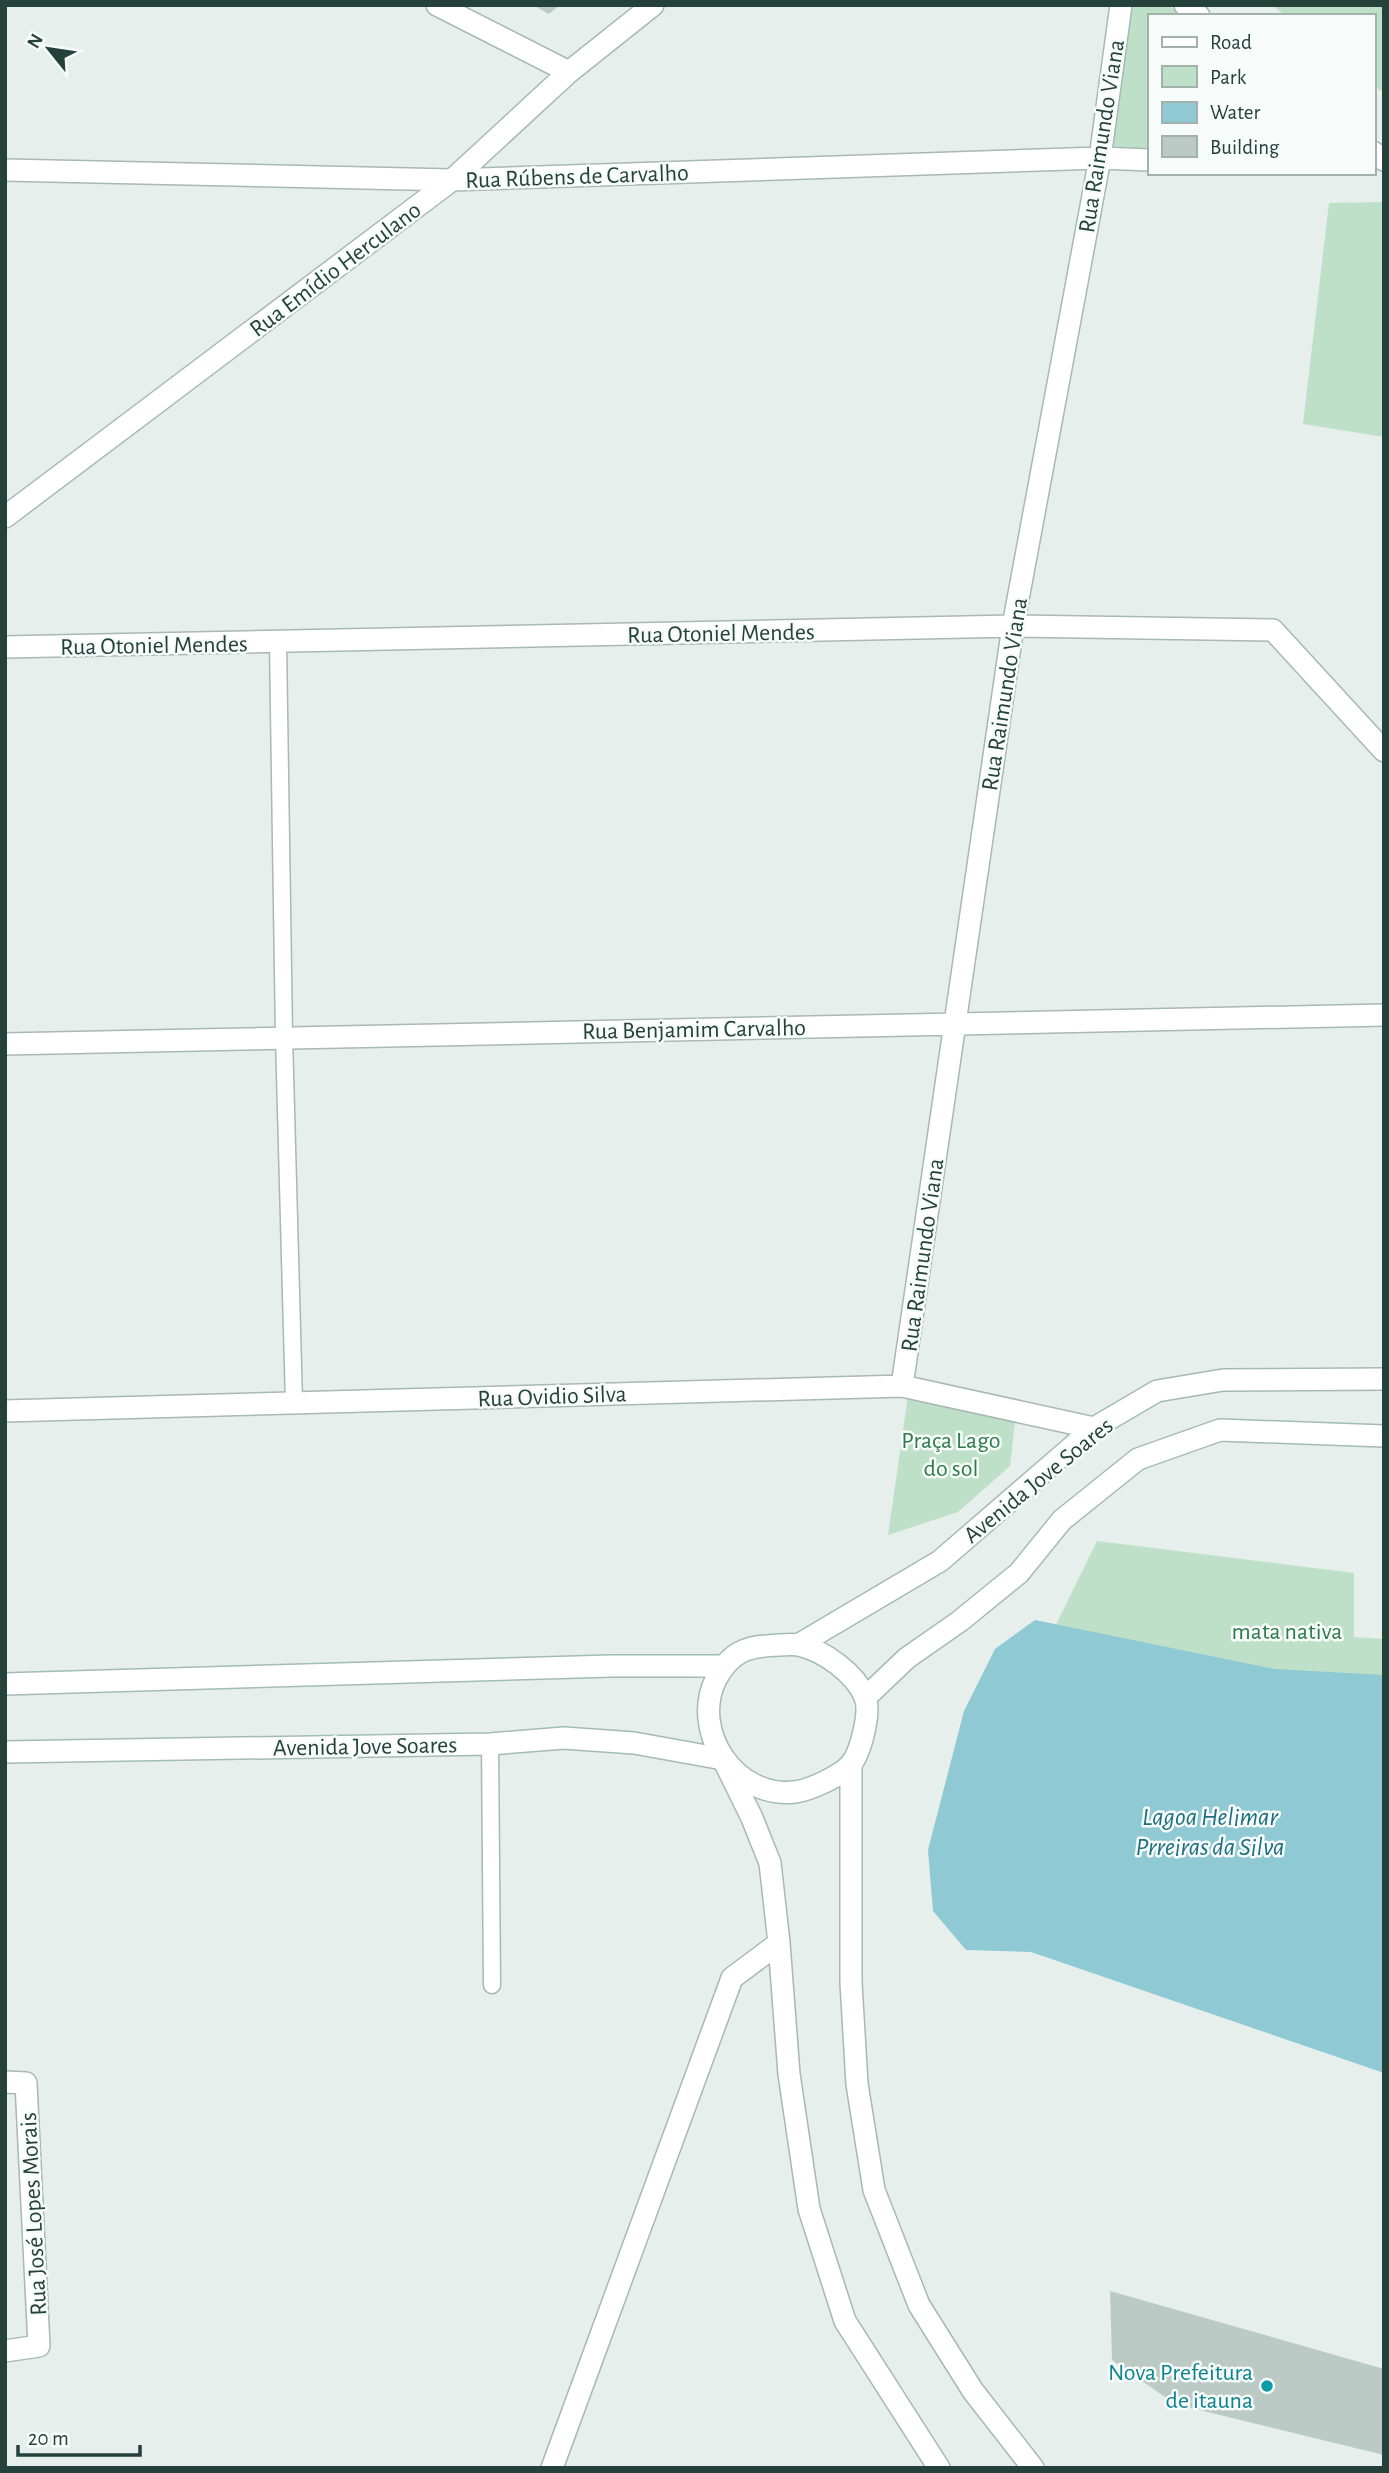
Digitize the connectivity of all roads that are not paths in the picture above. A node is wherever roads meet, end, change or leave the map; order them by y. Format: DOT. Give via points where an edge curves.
graph roads {
  1 [pos="437,5"];
  2 [pos="653,5"];
  3 [pos="1121,5"];
  4 [pos="569,72"];
  5 [pos="1100,158"];
  6 [pos="1148,160"];
  7 [pos="5,170"];
  8 [pos="452,180"];
  9 [pos="5,517"];
  10 [pos="1013,626"];
  11 [pos="278,643"];
  12 [pos="5,647"];
  13 [pos="1384,751"];
  14 [pos="1384,1015"];
  15 [pos="956,1023"];
  16 [pos="284,1037"];
  17 [pos="5,1044"];
  18 [pos="1384,1378"];
  19 [pos="902,1385"];
  20 [pos="294,1403"];
  21 [pos="5,1411"];
  22 [pos="1094,1428"];
  23 [pos="1384,1436"];
  24 [pos="798,1645"];
  25 [pos="723,1666"];
  26 [pos="5,1684"];
  27 [pos="865,1698"];
  28 [pos="490,1744"];
  29 [pos="5,1752"];
  30 [pos="723,1759"];
  31 [pos="851,1764"];
  32 [pos="779,1943"];
  33 [pos="492,1985"];
  34 [pos="15,2083"];
  35 [pos="5,2351"];
  36 [pos="552,2468"];
  37 [pos="939,2468"];
  38 [pos="1033,2468"];
  1 -- 4 [label="street"];
  2 -- 4 [label="street, Rua Emídio Herculano"];
  3 -- 5 [label="street, Rua Raimundo Viana"];
  4 -- 8 [label="street, Rua Emídio Herculano"];
  5 -- 6 [label="street, Rua Rúbens de Carvalho"];
  5 -- 8 [label="street, Rua Rúbens de Carvalho"];
  5 -- 10 [label="street, Rua Raimundo Viana"];
  7 -- 8 [label="street, Rua Rúbens de Carvalho"];
  8 -- 9 [label="street, Rua Emídio Herculano"];
  10 -- 11 [label="street, Rua Otoniel Mendes"];
  10 -- 13 [label="street, Rua Otoniel Mendes" via="1273,630"];
  10 -- 15 [label="street, Rua Raimundo Viana"];
  11 -- 12 [label="street, Rua Otoniel Mendes"];
  11 -- 16 [label="lane"];
  14 -- 15 [label="street, Rua Benjamim Carvalho"];
  15 -- 16 [label="street, Rua Benjamim Carvalho"];
  15 -- 19 [label="street, Rua Raimundo Viana"];
  16 -- 17 [label="street, Rua Benjamim Carvalho"];
  16 -- 20 [label="lane"];
  18 -- 22 [label="street, Avenida Jove Soares" via="1223,1380 1157,1391"];
  19 -- 20 [label="street, Rua Ovidio Silva"];
  19 -- 22 [label="street, Rua Ovidio Silva"];
  20 -- 21 [label="street, Rua Ovidio Silva"];
  22 -- 24 [label="street, Avenida Jove Soares" via="940,1560"];
  23 -- 27 [label="street, Avenida Jove Soares" via="1220,1430 1139,1459 1062,1520 1019,1573 907,1658"];
  24 -- 25 [label="street, Avenida Jove Soares" via="757,1647"];
  24 -- 27 [label="street, Avenida Jove Soares" via="838,1664"];
  25 -- 26 [label="street"];
  25 -- 30 [label="street" via="712,1688 708,1712 712,1737"];
  27 -- 31 [label="street" via="866,1724"];
  28 -- 29 [label="street, Avenida Jove Soares"];
  28 -- 30 [label="street, Avenida Jove Soares" via="564,1738 634,1743"];
  28 -- 33 [label="lane"];
  30 -- 31 [label="street" via="754,1784 794,1792 821,1785"];
  30 -- 32 [label="street" via="769,1863"];
  31 -- 38 [label="street" via="851,1983 857,2084 874,2190 919,2305 973,2391"];
  32 -- 36 [label="street" via="732,1978"];
  32 -- 37 [label="street" via="789,2074 809,2209 845,2321"];
  34 -- 35 [label="street, Rua José Lopes Morais" via="39,2346"];
}
